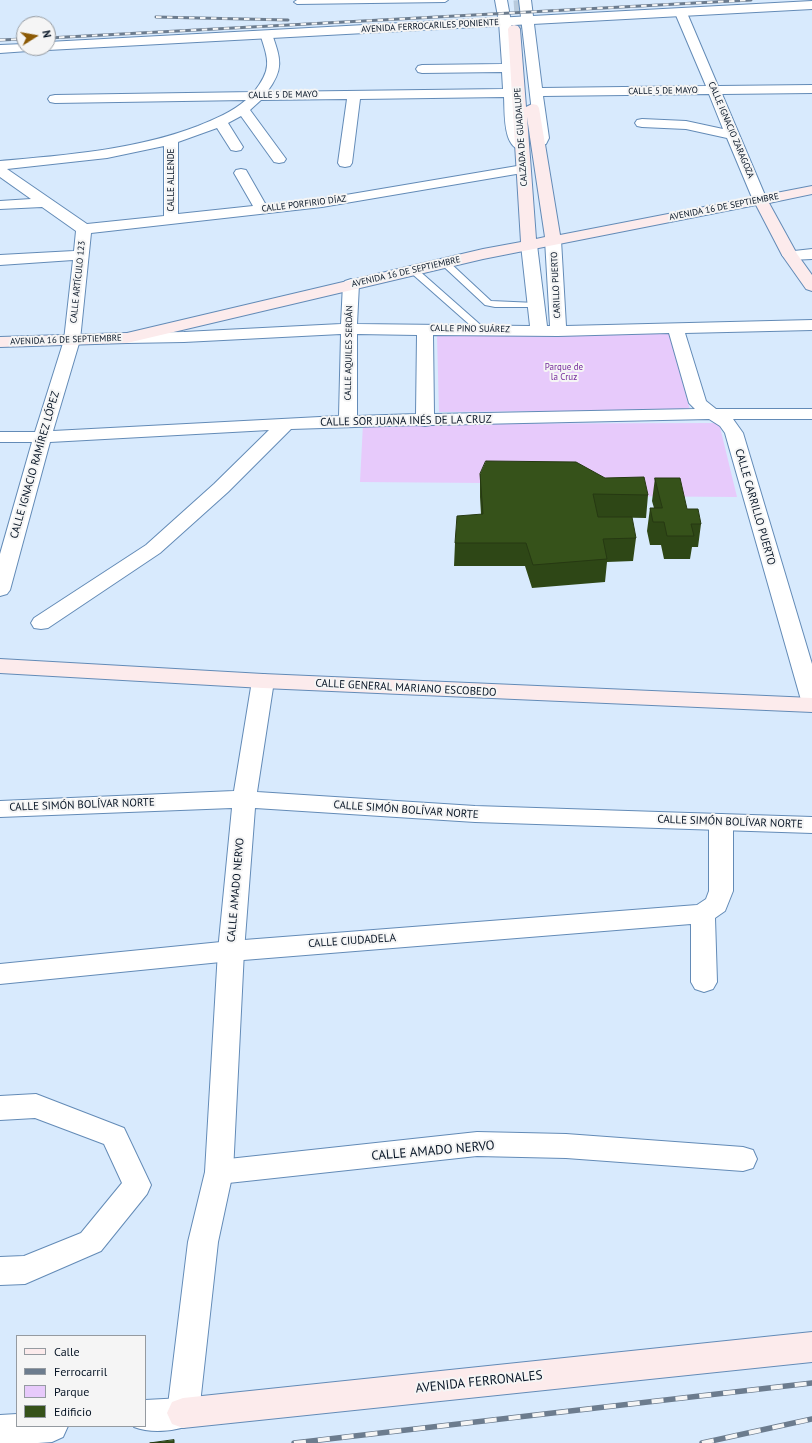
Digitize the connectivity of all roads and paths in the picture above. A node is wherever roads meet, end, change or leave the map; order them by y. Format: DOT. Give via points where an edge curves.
graph roads {
  1 [pos="445,0"];
  2 [pos="501,0"];
  3 [pos="525,0"];
  4 [pos="296,2"];
  5 [pos="812,5"];
  6 [pos="681,13"];
  7 [pos="517,26"];
  8 [pos="266,34"];
  9 [pos="56,46"];
  10 [pos="16,48"];
  11 [pos="0,49"];
  12 [pos="509,68"];
  13 [pos="422,69"];
  14 [pos="812,89"];
  15 [pos="714,90"];
  16 [pos="538,92"];
  17 [pos="511,93"];
  18 [pos="354,94"];
  19 [pos="259,95"];
  20 [pos="55,99"];
  21 [pos="243,110"];
  22 [pos="220,122"];
  23 [pos="642,123"];
  24 [pos="733,135"];
  25 [pos="171,140"];
  26 [pos="538,144"];
  27 [pos="522,146"];
  28 [pos="236,147"];
  29 [pos="279,159"];
  30 [pos="345,163"];
  31 [pos="0,165"];
  32 [pos="524,169"];
  33 [pos="0,170"];
  34 [pos="241,173"];
  35 [pos="812,190"];
  36 [pos="760,200"];
  37 [pos="45,202"];
  38 [pos="0,205"];
  39 [pos="262,210"];
  40 [pos="171,220"];
  41 [pos="84,230"];
  42 [pos="553,240"];
  43 [pos="529,245"];
  44 [pos="812,254"];
  45 [pos="81,255"];
  46 [pos="790,255"];
  47 [pos="0,260"];
  48 [pos="445,263"];
  49 [pos="413,270"];
  50 [pos="351,284"];
  51 [pos="812,286"];
  52 [pos="536,305"];
  53 [pos="812,325"];
  54 [pos="348,329"];
  55 [pos="425,329"];
  56 [pos="676,329"];
  57 [pos="481,330"];
  58 [pos="539,330"];
  59 [pos="558,331"];
  60 [pos="127,338"];
  61 [pos="72,340"];
  62 [pos="0,342"];
  63 [pos="712,414"];
  64 [pos="812,414"];
  65 [pos="348,421"];
  66 [pos="425,421"];
  67 [pos="285,425"];
  68 [pos="0,437"];
  69 [pos="42,437"];
  70 [pos="0,590"];
  71 [pos="42,623"];
  72 [pos="0,666"];
  73 [pos="263,681"];
  74 [pos="812,700"];
  75 [pos="812,705"];
  76 [pos="244,799"];
  77 [pos="0,809"];
  78 [pos="720,822"];
  79 [pos="812,825"];
  80 [pos="704,914"];
  81 [pos="231,951"];
  82 [pos="0,974"];
  83 [pos="704,982"];
  84 [pos="0,1108"];
  85 [pos="743,1159"];
  86 [pos="219,1172"];
  87 [pos="0,1271"];
  88 [pos="812,1347"];
  89 [pos="183,1413"];
  90 [pos="146,1416"];
  91 [pos="42,1427"];
  92 [pos="0,1431"];
  1 -- 4 [label="lane"];
  2 -- 7 [label="street"];
  3 -- 7 [label="street"];
  5 -- 6 [label="street, AVENIDA FERROCARILES PONIENTE"];
  6 -- 7 [label="street, AVENIDA FERROCARILES PONIENTE"];
  6 -- 15 [label="street, CALLE IGNACIO ZARAGOZA"];
  7 -- 8 [label="street, AVENIDA FERROCARILES PONIENTE"];
  7 -- 12 [label="street"];
  7 -- 16 [label="street"];
  7 -- 26 [label="main road, CALZADA DE GUADALUPE"];
  7 -- 27 [label="main road, CALZADA DE GUADALUPE"];
  8 -- 9 [label="street, AVENIDA FERROCARILES PONIENTE"];
  8 -- 19 [label="street" via="273,56 273,74"];
  10 -- 11 [label="street"];
  12 -- 13 [label="street"];
  12 -- 17 [label="street"];
  14 -- 15 [label="street, CALLE 5 DE MAYO"];
  15 -- 16 [label="street, CALLE 5 DE MAYO"];
  15 -- 24 [label="street, CALLE IGNACIO ZARAGOZA"];
  16 -- 26 [label="street" via="542,138"];
  17 -- 18 [label="street, CALLE 5 DE MAYO"];
  17 -- 27 [label="street" via="513,136"];
  18 -- 19 [label="street, CALLE 5 DE MAYO"];
  18 -- 30 [label="street"];
  19 -- 20 [label="street, CALLE 5 DE MAYO"];
  19 -- 21 [label="street"];
  21 -- 22 [label="street"];
  21 -- 29 [label="street"];
  22 -- 25 [label="street"];
  22 -- 28 [label="street"];
  23 -- 24 [label="street" via="686,125"];
  24 -- 36 [label="street, CALLE IGNACIO ZARAGOZA"];
  25 -- 31 [label="street" via="75,159"];
  25 -- 40 [label="street, CALLE ALLENDE"];
  26 -- 42 [label="main road, CALZADA DE GUADALUPE"];
  27 -- 32 [label="main road, CALZADA DE GUADALUPE"];
  32 -- 39 [label="street, CALLE PORFIRIO DÍAZ" via="322,203"];
  32 -- 43 [label="main road, CALZADA DE GUADALUPE"];
  33 -- 37 [label="street, CALLE ARTÍCULO 123"];
  34 -- 39 [label="street"];
  35 -- 36 [label="main road, AVENIDA 16 DE SEPTIEMBRE"];
  36 -- 42 [label="main road, AVENIDA 16 DE SEPTIEMBRE"];
  36 -- 46 [label="main road, CALLE IGNACIO ZARAGOZA"];
  37 -- 38 [label="street"];
  37 -- 41 [label="street, CALLE ARTÍCULO 123"];
  39 -- 40 [label="street, CALLE PORFIRIO DÍAZ"];
  40 -- 41 [label="street, CALLE PORFIRIO DÍAZ"];
  41 -- 45 [label="street, CALLE ARTÍCULO 123"];
  42 -- 43 [label="main road, AVENIDA 16 DE SEPTIEMBRE"];
  42 -- 59 [label="street, CARILLO PUERTO"];
  43 -- 48 [label="main road, AVENIDA 16 DE SEPTIEMBRE"];
  43 -- 52 [label="street, CARILLO PUERTO"];
  44 -- 46 [label="street"];
  45 -- 47 [label="street"];
  45 -- 61 [label="street, CALLE ARTÍCULO 123"];
  46 -- 51 [label="main road, CALLE IGNACIO ZARAGOZA"];
  48 -- 49 [label="main road, AVENIDA 16 DE SEPTIEMBRE"];
  48 -- 52 [label="lane" via="488,303"];
  49 -- 50 [label="main road, AVENIDA 16 DE SEPTIEMBRE"];
  49 -- 57 [label="lane"];
  50 -- 54 [label="street, CALLE AQUILES SERDÁN"];
  50 -- 60 [label="main road, AVENIDA 16 DE SEPTIEMBRE"];
  52 -- 58 [label="street, CARILLO PUERTO"];
  53 -- 56 [label="street, CALLE PINO SUÁREZ"];
  54 -- 55 [label="street, CALLE PINO SUÁREZ"];
  54 -- 60 [label="street, CALLE PINO SUÁREZ"];
  54 -- 65 [label="street, CALLE AQUILES SERDÁN"];
  55 -- 57 [label="street, CALLE PINO SUÁREZ"];
  55 -- 66 [label="street"];
  56 -- 59 [label="street, CALLE PINO SUÁREZ"];
  56 -- 63 [label="street, CALLE CARRILLO PUERTO" via="698,403"];
  57 -- 58 [label="street, CALLE PINO SUÁREZ"];
  58 -- 59 [label="street, CALLE PINO SUÁREZ"];
  60 -- 61 [label="main road, AVENIDA 16 DE SEPTIEMBRE"];
  61 -- 62 [label="main road, AVENIDA 16 DE SEPTIEMBRE"];
  61 -- 69 [label="street, CALLE IGNACIO RAMÍREZ LÓPEZ"];
  63 -- 64 [label="street, CALLE SOR JUANA INÉS DE LA CRUZ"];
  63 -- 66 [label="street, CALLE SOR JUANA INÉS DE LA CRUZ"];
  63 -- 74 [label="street, CALLE CARRILLO PUERTO" via="726,422 734,433"];
  65 -- 66 [label="street, CALLE SOR JUANA INÉS DE LA CRUZ"];
  65 -- 67 [label="street, CALLE SOR JUANA INÉS DE LA CRUZ"];
  67 -- 69 [label="street, CALLE SOR JUANA INÉS DE LA CRUZ"];
  67 -- 71 [label="street" via="221,488 153,549"];
  68 -- 69 [label="street, CALLE SOR JUANA INÉS DE LA CRUZ"];
  69 -- 70 [label="street, CALLE IGNACIO RAMÍREZ LÓPEZ"];
  72 -- 73 [label="main road, CALLE GENERAL MARIANO ESCOBEDO"];
  73 -- 75 [label="main road, CALLE GENERAL MARIANO ESCOBEDO"];
  73 -- 76 [label="street, CALLE AMADO NERVO"];
  76 -- 77 [label="street, CALLE SIMÓN BOLÍVAR NORTE"];
  76 -- 78 [label="street, CALLE SIMÓN BOLÍVAR NORTE" via="474,814"];
  76 -- 81 [label="street, CALLE AMADO NERVO"];
  78 -- 79 [label="street, CALLE SIMÓN BOLÍVAR NORTE"];
  78 -- 80 [label="street" via="721,891 716,904"];
  80 -- 81 [label="street, CALLE CIUDADELA"];
  80 -- 83 [label="street"];
  81 -- 82 [label="street, CALLE CIUDADELA"];
  81 -- 86 [label="street, CALLE AMADO NERVO"];
  84 -- 87 [label="street" via="36,1106 114,1136 137,1185 91,1242 25,1270"];
  85 -- 86 [label="street, CALLE AMADO NERVO" via="566,1146 477,1144"];
  86 -- 89 [label="street, CALLE AMADO NERVO" via="203,1242"];
  88 -- 89 [label="main road, AVENIDA FERRONALES"];
  89 -- 90 [label="street, AVENIDA FERRONALES"];
  91 -- 92 [label="street"];
}
